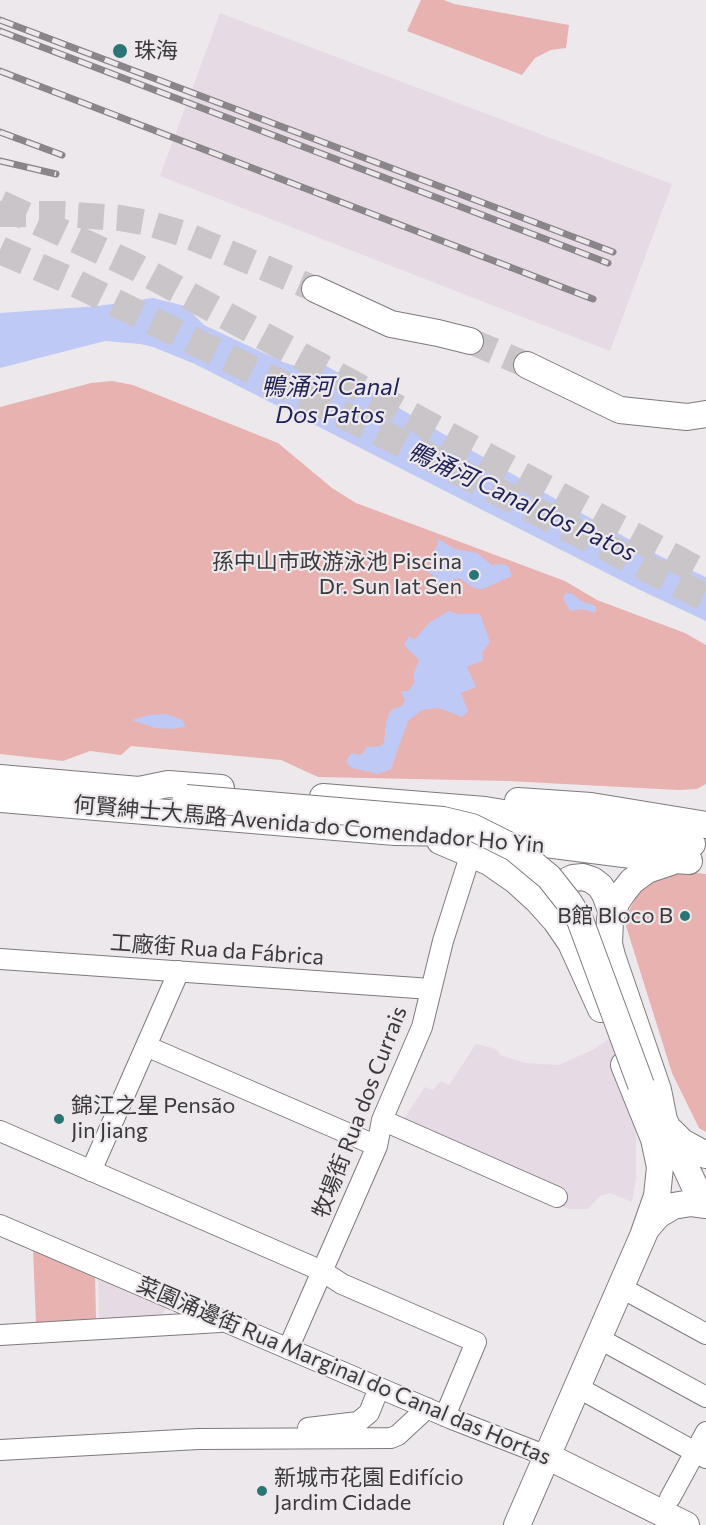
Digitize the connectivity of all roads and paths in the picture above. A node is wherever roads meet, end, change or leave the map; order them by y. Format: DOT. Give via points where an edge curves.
graph roads {
  1 [pos="315,289"];
  2 [pos="470,341"];
  3 [pos="527,365"];
  4 [pos="706,414"];
  5 [pos="0,778"];
  6 [pos="139,789"];
  7 [pos="0,799"];
  8 [pos="395,832"];
  9 [pos="696,843"];
  10 [pos="471,853"];
  11 [pos="612,913"];
  12 [pos="556,921"];
  13 [pos="0,958"];
  14 [pos="179,971"];
  15 [pos="431,989"];
  16 [pos="146,1046"];
  17 [pos="382,1120"];
  18 [pos="664,1120"];
  19 [pos="0,1131"];
  20 [pos="377,1146"];
  21 [pos="696,1150"];
  22 [pos="91,1171"];
  23 [pos="557,1197"];
  24 [pos="706,1203"];
  25 [pos="0,1225"];
  26 [pos="644,1233"];
  27 [pos="322,1271"];
  28 [pos="620,1287"];
  29 [pos="226,1322"];
  30 [pos="706,1334"];
  31 [pos="0,1335"];
  32 [pos="598,1338"];
  33 [pos="288,1349"];
  34 [pos="577,1387"];
  35 [pos="379,1388"];
  36 [pos="706,1397"];
  37 [pos="436,1412"];
  38 [pos="706,1432"];
  39 [pos="198,1439"];
  40 [pos="0,1450"];
  41 [pos="700,1455"];
  42 [pos="547,1456"];
  43 [pos="670,1498"];
  44 [pos="517,1525"];
  45 [pos="686,1525"];
  1 -- 2 [label="main road" via="392,324"];
  3 -- 4 [label="main road" via="620,410 687,417"];
  5 -- 6 [label="main road, 何賢紳士大馬路 Avenida do Comendador Ho Yin"];
  6 -- 9 [label="main road, 何賢紳士大馬路 Avenida do Comendador Ho Yin" via="168,784 485,810"];
  6 -- 18 [label="main road, bridge" via="166,796 435,819 472,827 514,848 549,877 580,920 641,1085"];
  7 -- 8 [label="main road, 何賢紳士大馬路 Avenida do Comendador Ho Yin"];
  8 -- 9 [label="main road, 何賢紳士大馬路 Avenida do Comendador Ho Yin" via="460,833 651,858"];
  8 -- 10 [label="main road" via="439,840"];
  9 -- 11 [label="main road" via="642,873 624,891"];
  10 -- 12 [label="main road" via="515,880"];
  10 -- 15 [label="street, 牧場街 Rua dos Currais"];
  11 -- 12 [label="main road" via="598,884 588,878 573,878 554,893 551,906"];
  11 -- 18 [label="main road" via="610,950 658,1090"];
  12 -- 26 [label="main road" via="583,967 657,1148 659,1186"];
  13 -- 14 [label="street, 工廠街 Rua da Fábrica"];
  14 -- 15 [label="street, 工廠街 Rua da Fábrica"];
  14 -- 16 [label="street"];
  15 -- 17 [label="street, 牧場街 Rua dos Currais" via="422,1028"];
  16 -- 20 [label="street"];
  16 -- 22 [label="street"];
  17 -- 20 [label="street, 牧場街 Rua dos Currais"];
  17 -- 23 [label="street"];
  18 -- 21 [label="main road" via="672,1132"];
  18 -- 24 [label="main road"];
  19 -- 22 [label="street"];
  20 -- 27 [label="street, 牧場街 Rua dos Currais"];
  22 -- 27 [label="street"];
  24 -- 26 [label="main road" via="669,1208 654,1218"];
  25 -- 29 [label="street, 菜園涌邊街 Rua Marginal do Canal das Hortas"];
  26 -- 28 [label="main road"];
  27 -- 33 [label="street, 牧場街 Rua dos Currais"];
  27 -- 37 [label="street" via="342,1284 476,1342"];
  28 -- 30 [label="street"];
  28 -- 32 [label="main road"];
  29 -- 31 [label="street"];
  29 -- 33 [label="street, 菜園涌邊街 Rua Marginal do Canal das Hortas"];
  32 -- 34 [label="main road"];
  32 -- 36 [label="street"];
  33 -- 35 [label="street, 菜園涌邊街 Rua Marginal do Canal das Hortas"];
  34 -- 41 [label="street"];
  34 -- 42 [label="main road"];
  35 -- 37 [label="street, 菜園涌邊街 Rua Marginal do Canal das Hortas"];
  35 -- 39 [label="street" via="369,1413 358,1422"];
  37 -- 39 [label="street" via="391,1438"];
  37 -- 42 [label="street, 菜園涌邊街 Rua Marginal do Canal das Hortas"];
  38 -- 41 [label="street"];
  39 -- 40 [label="street"];
  41 -- 43 [label="street"];
  42 -- 44 [label="main road"];
  42 -- 45 [label="main road, 菜園涌邊街 Rua Marginal do Canal das Hortas"];
}
